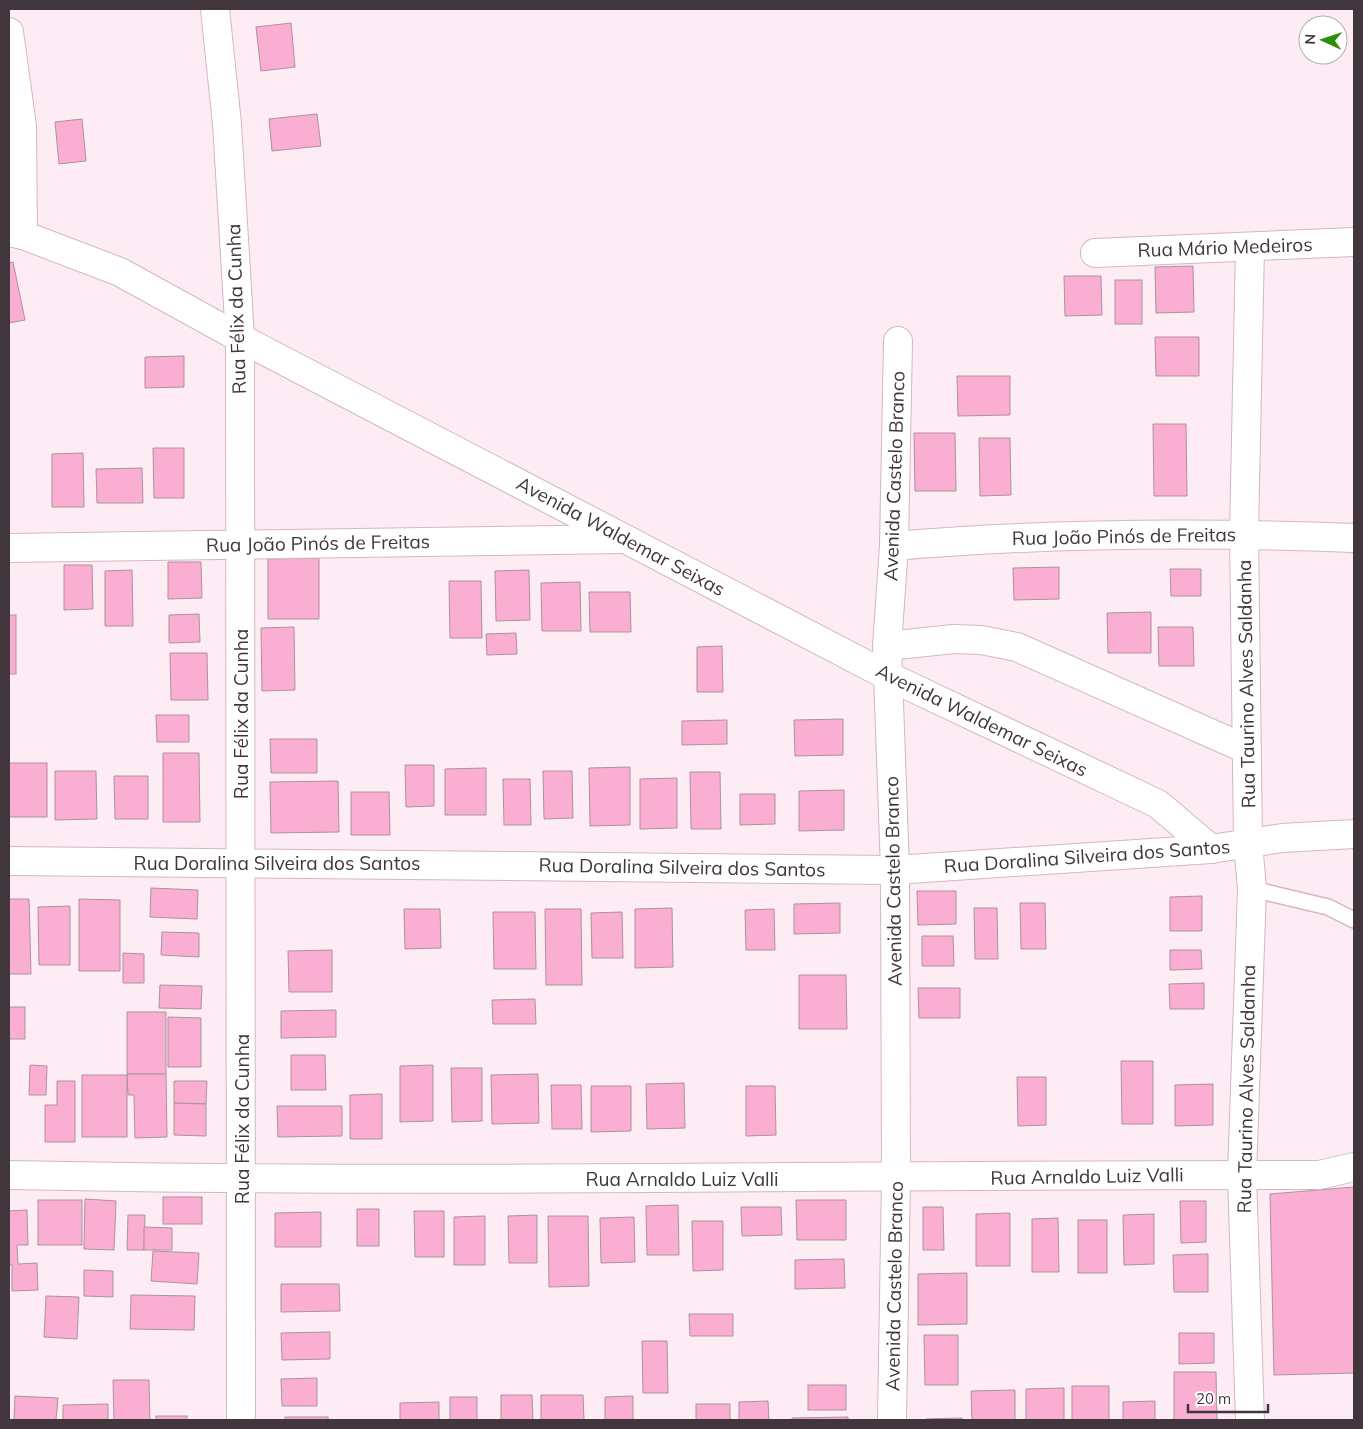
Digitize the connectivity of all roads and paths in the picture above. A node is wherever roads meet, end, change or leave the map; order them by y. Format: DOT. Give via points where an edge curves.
graph roads {
  1 [pos="215,9"];
  2 [pos="9,32"];
  3 [pos="16,234"];
  4 [pos="1354,242"];
  5 [pos="1250,247"];
  6 [pos="1095,253"];
  7 [pos="240,338"];
  8 [pos="898,341"];
  9 [pos="1244,534"];
  10 [pos="1354,538"];
  11 [pos="626,539"];
  12 [pos="241,543"];
  13 [pos="894,546"];
  14 [pos="9,548"];
  15 [pos="887,646"];
  16 [pos="888,676"];
  17 [pos="1246,749"];
  18 [pos="1354,834"];
  19 [pos="1248,843"];
  20 [pos="1211,849"];
  21 [pos="9,861"];
  22 [pos="241,862"];
  23 [pos="895,870"];
  24 [pos="1252,889"];
  25 [pos="1354,920"];
  26 [pos="1354,1167"];
  27 [pos="9,1175"];
  28 [pos="1242,1175"];
  29 [pos="896,1178"];
  30 [pos="242,1180"];
  31 [pos="240,1420"];
  32 [pos="892,1420"];
  33 [pos="1250,1420"];
  1 -- 7 [label="street, Rua Félix da Cunha" via="227,124"];
  2 -- 3 [label="street" via="22,126"];
  3 -- 7 [label="street, Avenida Waldemar Seixas" via="120,272"];
  4 -- 5 [label="street, Rua Mário Medeiros"];
  5 -- 6 [label="street, Rua Mário Medeiros"];
  5 -- 9 [label="street, Rua Taurino Alves Saldanha"];
  7 -- 11 [label="street, Avenida Waldemar Seixas"];
  7 -- 12 [label="street, Rua Félix da Cunha"];
  8 -- 13 [label="street, Avenida Castelo Branco"];
  9 -- 10 [label="street, Rua João Pinós de Freitas"];
  9 -- 13 [label="street, Rua João Pinós de Freitas" via="992,537"];
  9 -- 17 [label="street, Rua Taurino Alves Saldanha"];
  11 -- 12 [label="street, Rua João Pinós de Freitas"];
  11 -- 16 [label="street, Avenida Waldemar Seixas"];
  12 -- 14 [label="street, Rua João Pinós de Freitas"];
  12 -- 22 [label="street, Rua Félix da Cunha"];
  13 -- 15 [label="street, Avenida Castelo Branco"];
  15 -- 16 [label="street, Avenida Castelo Branco"];
  15 -- 17 [label="street" via="954,639 1017,647"];
  16 -- 20 [label="street, Avenida Waldemar Seixas" via="1158,804"];
  16 -- 23 [label="street, Avenida Castelo Branco"];
  17 -- 19 [label="street, Rua Taurino Alves Saldanha"];
  18 -- 19 [label="street, Rua Doralina Silveira dos Santos"];
  19 -- 20 [label="street, Rua Doralina Silveira dos Santos"];
  19 -- 24 [label="street, Rua Taurino Alves Saldanha"];
  20 -- 23 [label="street, Rua Doralina Silveira dos Santos"];
  21 -- 22 [label="street, Rua Doralina Silveira dos Santos"];
  22 -- 23 [label="street, Rua Doralina Silveira dos Santos"];
  22 -- 30 [label="street, Rua Félix da Cunha"];
  23 -- 29 [label="street, Avenida Castelo Branco"];
  24 -- 25 [label="lane" via="1328,907"];
  24 -- 28 [label="street, Rua Taurino Alves Saldanha"];
  26 -- 28 [label="street, Rua Arnaldo Luiz Valli" via="1319,1175"];
  27 -- 30 [label="street, Rua Arnaldo Luiz Valli"];
  28 -- 29 [label="street, Rua Arnaldo Luiz Valli"];
  28 -- 33 [label="street, Rua Taurino Alves Saldanha"];
  29 -- 30 [label="street, Rua Arnaldo Luiz Valli"];
  29 -- 32 [label="street, Avenida Castelo Branco"];
  30 -- 31 [label="street, Rua Félix da Cunha"];
}
